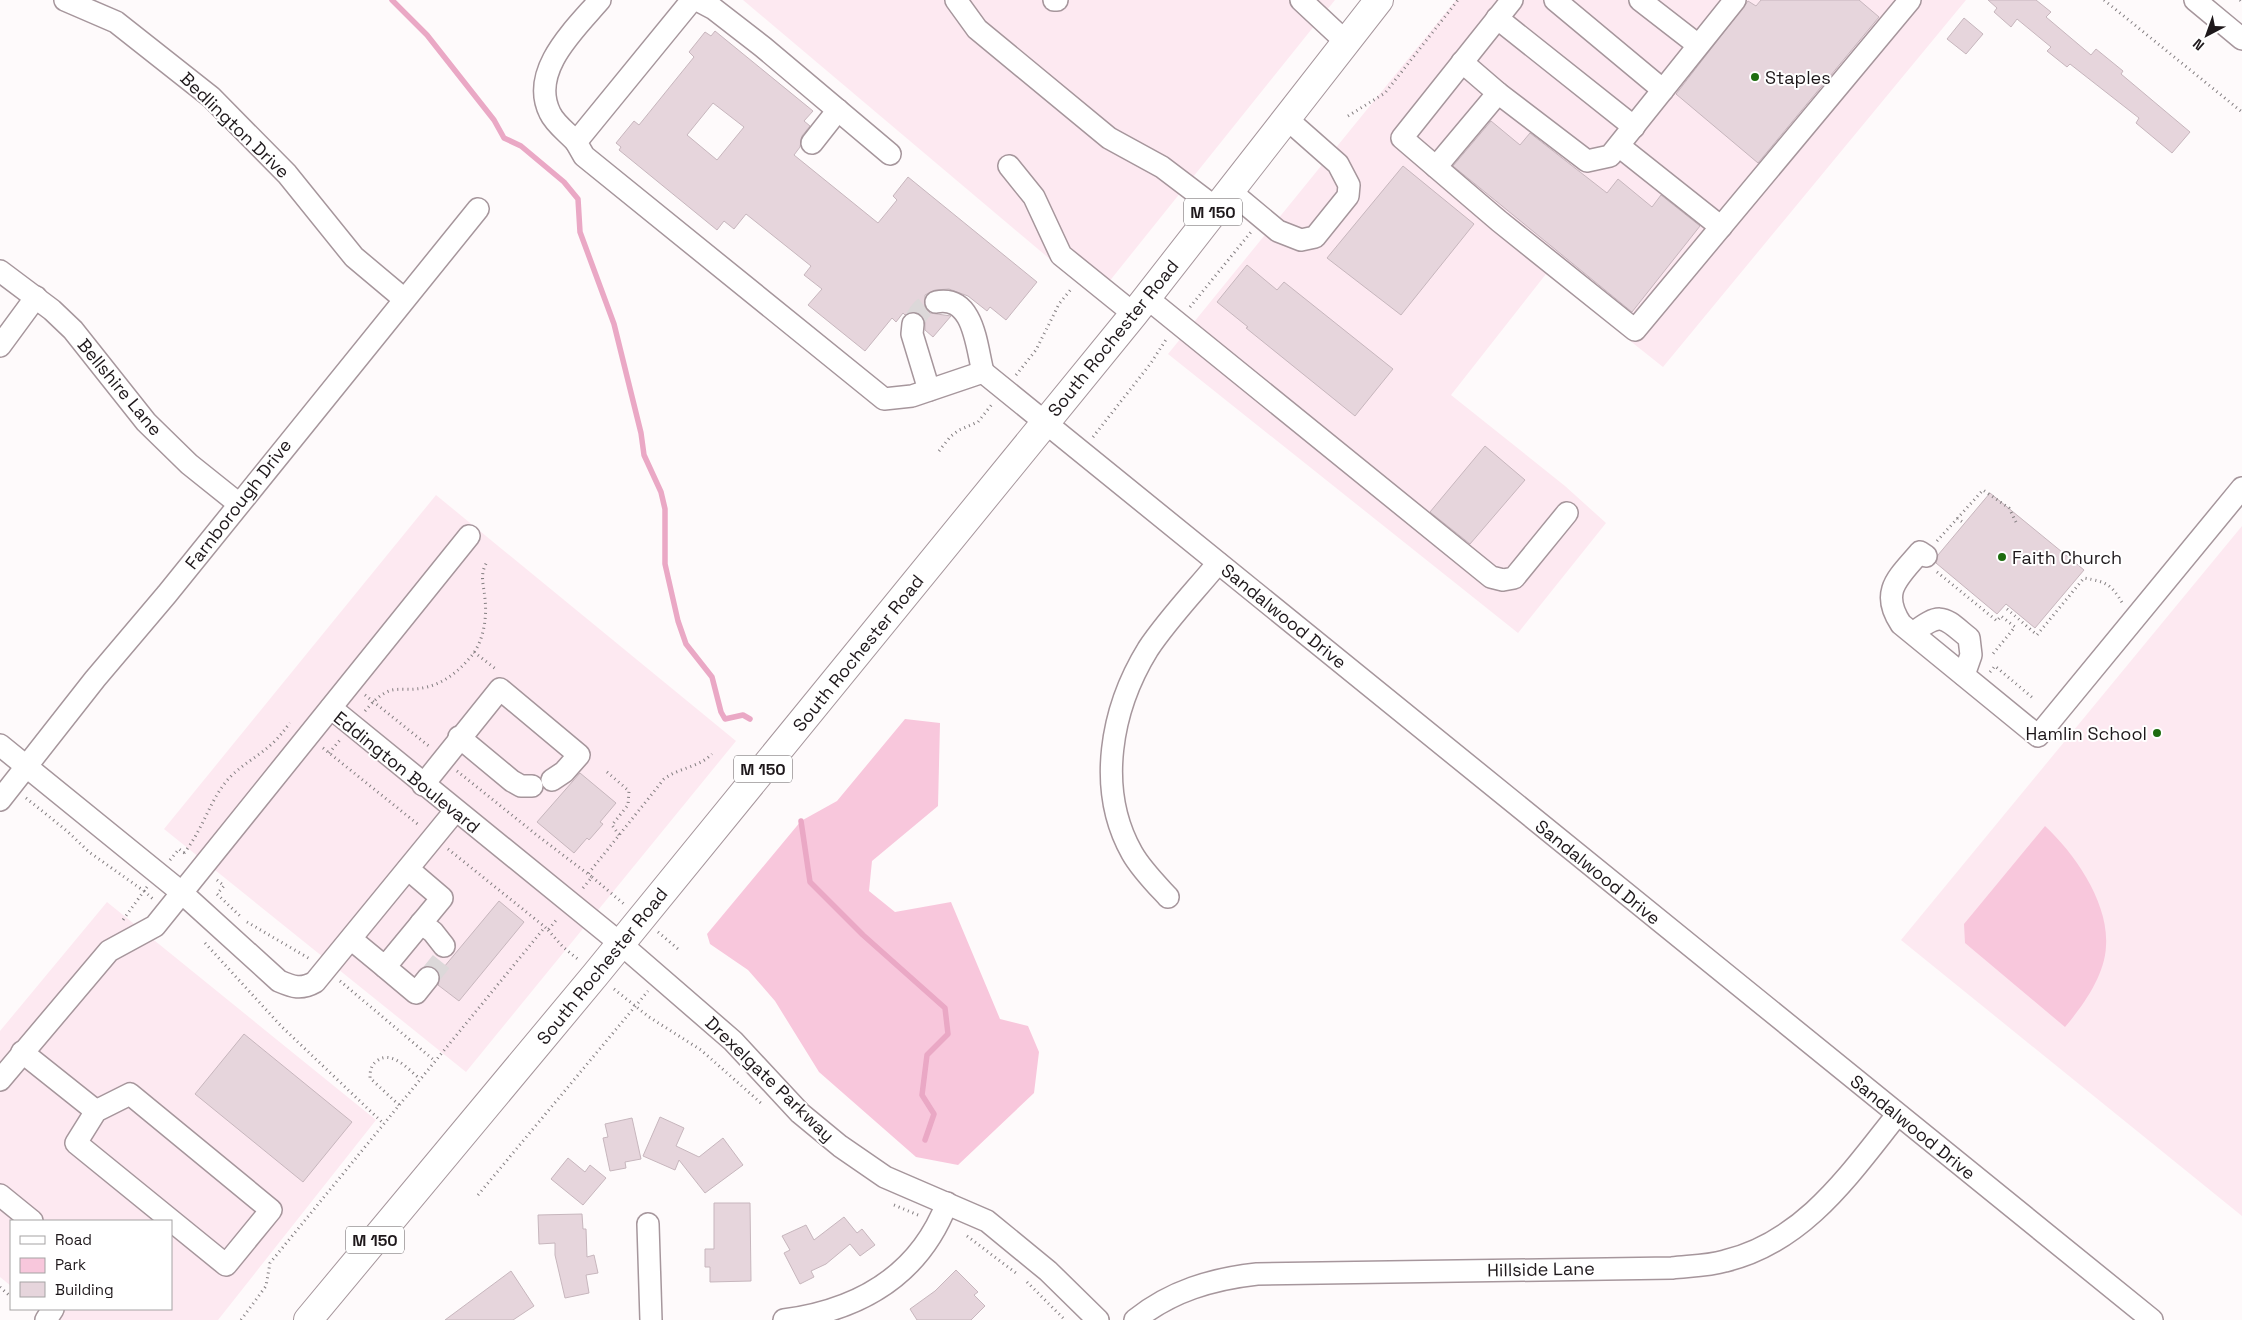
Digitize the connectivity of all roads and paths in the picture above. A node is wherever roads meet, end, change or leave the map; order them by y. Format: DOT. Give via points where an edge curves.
graph roads {
  1 [pos="65,0"];
  2 [pos="600,0"];
  3 [pos="692,0"];
  4 [pos="697,0"];
  5 [pos="1301,0"];
  6 [pos="1379,0"];
  7 [pos="1458,0"];
  8 [pos="1512,0"];
  9 [pos="1555,0"];
  10 [pos="1640,0"];
  11 [pos="1733,0"];
  12 [pos="1910,0"];
  13 [pos="2104,0"];
  14 [pos="2195,0"];
  15 [pos="958,1"];
  16 [pos="1497,18"];
  17 [pos="2242,40"];
  18 [pos="1346,42"];
  19 [pos="1698,45"];
  20 [pos="1462,62"];
  21 [pos="1663,90"];
  22 [pos="1498,92"];
  23 [pos="838,110"];
  24 [pos="2242,112"];
  25 [pos="1348,116"];
  26 [pos="1287,119"];
  27 [pos="1634,127"];
  28 [pos="576,142"];
  29 [pos="812,143"];
  30 [pos="1618,146"];
  31 [pos="890,154"];
  32 [pos="1009,166"];
  33 [pos="1436,167"];
  34 [pos="1223,200"];
  35 [pos="478,209"];
  36 [pos="1721,227"];
  37 [pos="1253,230"];
  38 [pos="0,271"];
  39 [pos="1084,274"];
  40 [pos="36,297"];
  41 [pos="404,299"];
  42 [pos="936,302"];
  43 [pos="1141,306"];
  44 [pos="1188,310"];
  45 [pos="913,324"];
  46 [pos="1170,333"];
  47 [pos="0,346"];
  48 [pos="1020,369"];
  49 [pos="983,372"];
  50 [pos="929,390"];
  51 [pos="989,409"];
  52 [pos="1045,422"];
  53 [pos="1090,441"];
  54 [pos="938,451"];
  55 [pos="2242,488"];
  56 [pos="239,504"];
  57 [pos="1567,513"];
  58 [pos="1956,518"];
  59 [pos="2016,522"];
  60 [pos="1964,524"];
  61 [pos="469,536"];
  62 [pos="1928,561"];
  63 [pos="487,562"];
  64 [pos="1218,564"];
  65 [pos="2007,610"];
  66 [pos="2131,623"];
  67 [pos="1913,633"];
  68 [pos="474,652"];
  69 [pos="1986,661"];
  70 [pos="499,672"];
  71 [pos="1964,676"];
  72 [pos="361,691"];
  73 [pos="373,701"];
  74 [pos="331,708"];
  75 [pos="363,713"];
  76 [pos="459,737"];
  77 [pos="341,739"];
  78 [pos="318,744"];
  79 [pos="0,745"];
  80 [pos="433,750"];
  81 [pos="329,753"];
  82 [pos="712,754"];
  83 [pos="26,766"];
  84 [pos="452,766"];
  85 [pos="608,772"];
  86 [pos="423,785"];
  87 [pos="5,793"];
  88 [pos="455,811"];
  89 [pos="424,830"];
  90 [pos="619,835"];
  91 [pos="443,846"];
  92 [pos="192,860"];
  93 [pos="168,862"];
  94 [pos="408,869"];
  95 [pos="588,874"];
  96 [pos="211,875"];
  97 [pos="592,877"];
  98 [pos="585,886"];
  99 [pos="606,889"];
  100 [pos="144,891"];
  101 [pos="181,892"];
  102 [pos="1168,897"];
  103 [pos="559,917"];
  104 [pos="421,923"];
  105 [pos="546,928"];
  106 [pos="351,939"];
  107 [pos="666,939"];
  108 [pos="203,941"];
  109 [pos="621,944"];
  110 [pos="444,946"];
  111 [pos="678,949"];
  112 [pos="573,955"];
  113 [pos="315,962"];
  114 [pos="385,967"];
  115 [pos="337,978"];
  116 [pos="428,978"];
  117 [pos="642,1000"];
  118 [pos="22,1052"];
  119 [pos="435,1061"];
  120 [pos="420,1079"];
  121 [pos="0,1080"];
  122 [pos="399,1105"];
  123 [pos="96,1110"];
  124 [pos="1897,1115"];
  125 [pos="384,1124"];
  126 [pos="478,1194"];
  127 [pos="0,1195"];
  128 [pos="947,1203"];
  129 [pos="31,1220"];
  130 [pos="171,1220"];
  131 [pos="172,1221"];
  132 [pos="648,1224"];
  133 [pos="970,1238"];
  134 [pos="1019,1275"];
  135 [pos="1026,1281"];
  136 [pos="0,1288"];
  137 [pos="10,1296"];
  138 [pos="241,1320"];
  139 [pos="308,1320"];
  140 [pos="651,1320"];
  141 [pos="784,1320"];
  142 [pos="1065,1320"];
  143 [pos="1098,1320"];
  144 [pos="1136,1320"];
  145 [pos="2152,1320"];
  1 -- 41 [label="street, Bedlington Drive" via="116,22 211,98 287,174 354,257"];
  2 -- 28 [label="street" via="559,50 546,76 545,93 550,115"];
  3 -- 28 [label="street"];
  4 -- 23 [label="street" via="714,8"];
  5 -- 18 [label="street"];
  6 -- 18 [label="main road, South Rochester Road / M 150"];
  7 -- 25 [label="path" via="1385,93"];
  8 -- 16 [label="street"];
  9 -- 21 [label="street"];
  10 -- 19 [label="street"];
  11 -- 19 [label="street"];
  12 -- 36 [label="street"];
  13 -- 24 [label="path"];
  14 -- 17 [label="street"];
  15 -- 34 [label="street" via="977,29 1109,138"];
  16 -- 20 [label="street"];
  16 -- 27 [label="street"];
  18 -- 26 [label="main road, South Rochester Road / M 150"];
  19 -- 21 [label="street"];
  20 -- 22 [label="street"];
  20 -- 33 [label="street" via="1402,138"];
  21 -- 27 [label="street"];
  22 -- 30 [label="street" via="1587,161 1610,156"];
  22 -- 33 [label="street"];
  23 -- 29 [label="street"];
  23 -- 31 [label="street"];
  26 -- 34 [label="main road, South Rochester Road / M 150"];
  26 -- 34 [label="street" via="1338,164 1349,185 1348,196 1315,237 1301,240"];
  27 -- 30 [label="street"];
  28 -- 50 [label="street" via="584,156 884,399 912,396"];
  30 -- 36 [label="street"];
  32 -- 39 [label="street" via="1034,197 1061,255"];
  33 -- 36 [label="street" via="1635,330"];
  34 -- 43 [label="main road, South Rochester Road / M 150"];
  35 -- 41 [label="street, Farnborough Drive"];
  37 -- 44 [label="path"];
  38 -- 40 [label="street, Bellshire Lane"];
  39 -- 43 [label="street"];
  39 -- 48 [label="path" via="1063,299 1043,338"];
  40 -- 47 [label="street"];
  40 -- 56 [label="street, Bellshire Lane" via="73,330 146,422 189,464"];
  41 -- 56 [label="street, Farnborough Drive"];
  42 -- 49 [label="street" via="946,300 969,315"];
  43 -- 52 [label="main road, South Rochester Road / M 150"];
  43 -- 57 [label="street" via="1491,577 1514,578"];
  45 -- 50 [label="street" via="912,334"];
  46 -- 53 [label="path" via="1151,363"];
  49 -- 50 [label="street"];
  49 -- 52 [label="street, Sandalwood Drive"];
  51 -- 54 [label="path" via="978,422 950,437"];
  52 -- 64 [label="street, Sandalwood Drive"];
  52 -- 109 [label="main road, South Rochester Road / M 150"];
  55 -- 66 [label="street"];
  56 -- 83 [label="street, Farnborough Drive"];
  58 -- 59 [label="path" via="1983,490 2009,508"];
  58 -- 60 [label="path"];
  58 -- 62 [label="path"];
  61 -- 74 [label="street"];
  62 -- 67 [label="street" via="1920,552 1892,585 1893,612"];
  62 -- 69 [label="path" via="1996,621 2001,616 2015,627"];
  63 -- 68 [label="path" via="482,577 485,623"];
  64 -- 102 [label="street" via="1149,649 1126,693 1114,733 1112,782 1120,827 1146,874"];
  64 -- 124 [label="street, Sandalwood Drive"];
  65 -- 66 [label="path" via="2037,635 2084,578 2105,582 2114,590"];
  66 -- 71 [label="street" via="2038,736"];
  67 -- 71 [label="street"];
  67 -- 71 [label="street" via="1931,619 1946,619 1969,638 1972,656"];
  68 -- 70 [label="path"];
  68 -- 73 [label="path" via="441,683 391,690"];
  72 -- 73 [label="path"];
  73 -- 75 [label="path"];
  73 -- 80 [label="path"];
  74 -- 86 [label="street, Eddington Boulevard"];
  74 -- 101 [label="street, Eddington Boulevard"];
  76 -- 76 [label="street" via="521,786 542,783 564,772 579,755 500,689"];
  76 -- 86 [label="street"];
  77 -- 81 [label="path"];
  78 -- 81 [label="path"];
  79 -- 83 [label="street"];
  81 -- 89 [label="path"];
  82 -- 90 [label="path" via="697,766 679,770 664,779"];
  83 -- 87 [label="street, Farnborough Drive"];
  83 -- 101 [label="street"];
  84 -- 95 [label="path"];
  85 -- 90 [label="path" via="629,791 628,805 612,825"];
  86 -- 88 [label="street, Eddington Boulevard"];
  87 -- 100 [label="path" via="67,831 89,852"];
  88 -- 94 [label="street"];
  88 -- 109 [label="street, Eddington Boulevard"];
  90 -- 95 [label="path"];
  91 -- 105 [label="path"];
  92 -- 93 [label="path" via="179,849"];
  94 -- 104 [label="street" via="442,898"];
  94 -- 106 [label="street"];
  95 -- 97 [label="path"];
  96 -- 113 [label="path" via="224,886 217,894 248,923"];
  97 -- 98 [label="path"];
  97 -- 99 [label="path"];
  101 -- 106 [label="street" via="279,981 293,987 305,988 315,982"];
  101 -- 118 [label="street, Eddington Boulevard" via="155,926 110,951"];
  103 -- 105 [label="path"];
  104 -- 110 [label="street"];
  104 -- 114 [label="street"];
  105 -- 112 [label="path"];
  105 -- 119 [label="path"];
  106 -- 114 [label="street"];
  107 -- 111 [label="path"];
  108 -- 125 [label="path" via="281,1026"];
  109 -- 128 [label="street, Drexelgate Parkway" via="733,1041 790,1103 840,1146 884,1177"];
  109 -- 139 [label="main road, South Rochester Road / M 150"];
  114 -- 116 [label="street" via="416,993"];
  115 -- 119 [label="path"];
  117 -- 126 [label="path"];
  118 -- 121 [label="street, Eddington Boulevard"];
  118 -- 123 [label="street"];
  119 -- 120 [label="path"];
  120 -- 122 [label="path"];
  120 -- 122 [label="path" via="396,1059 380,1058 373,1063 370,1078"];
  122 -- 125 [label="path"];
  123 -- 130 [label="street" via="76,1143"];
  123 -- 131 [label="street" via="130,1094 271,1210 226,1265"];
  124 -- 144 [label="street, Hillside Lane" via="1814,1214 1769,1245 1724,1262 1672,1268 1257,1274 1230,1277 1190,1288 1168,1298"];
  124 -- 145 [label="street, Sandalwood Drive"];
  125 -- 138 [label="path" via="270,1263 266,1286"];
  127 -- 129 [label="street"];
  128 -- 141 [label="street" via="936,1231 924,1249 882,1286 843,1306"];
  128 -- 143 [label="street, Drexelgate Parkway" via="987,1221 1015,1241"];
  132 -- 140 [label="street"];
  133 -- 134 [label="path"];
  135 -- 142 [label="path"];
  136 -- 137 [label="path"];
}
